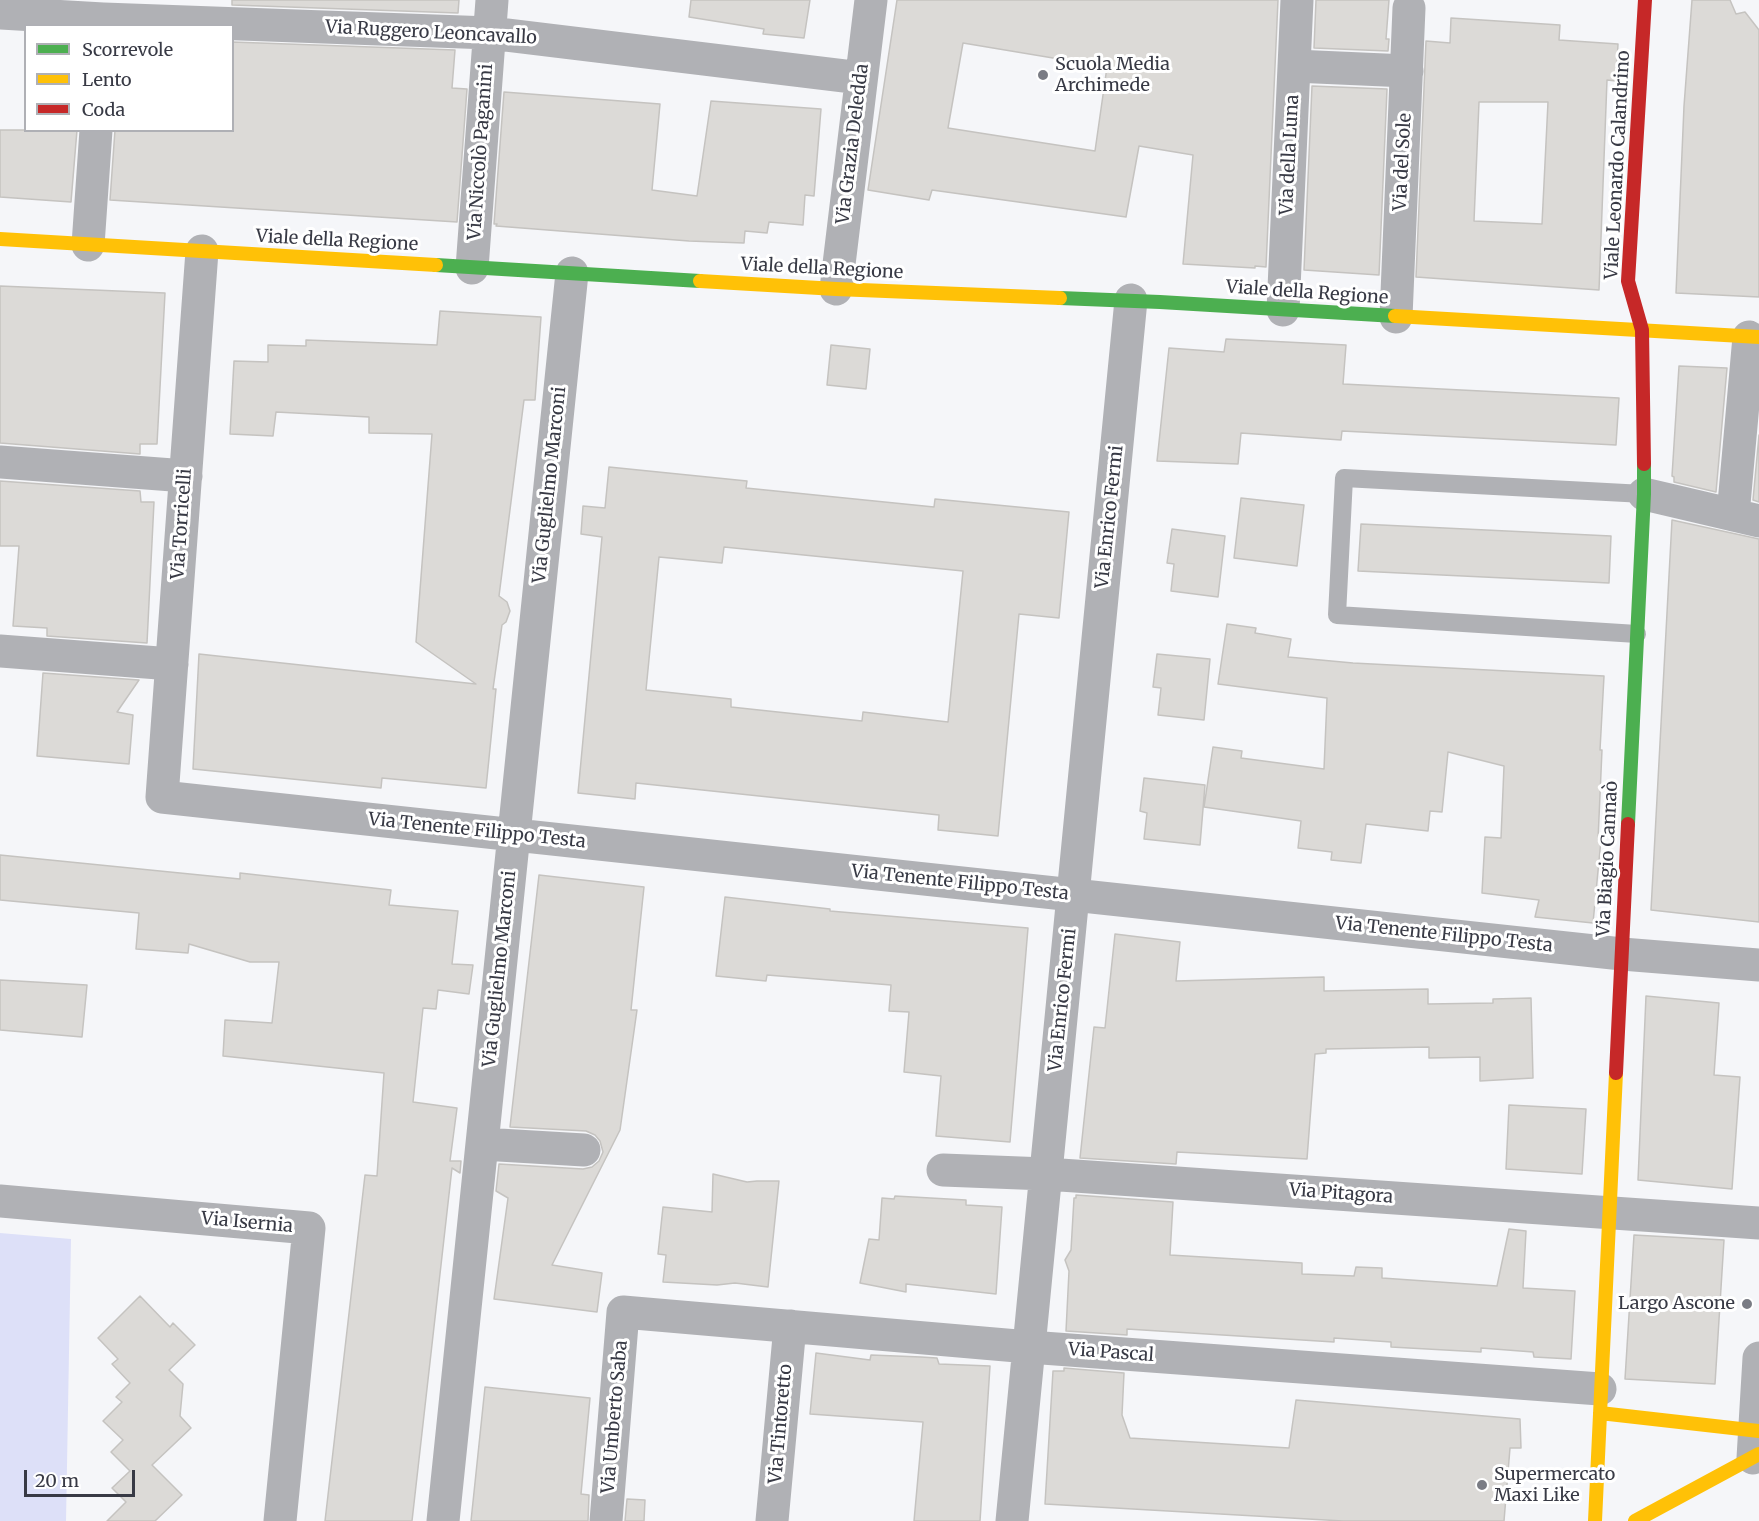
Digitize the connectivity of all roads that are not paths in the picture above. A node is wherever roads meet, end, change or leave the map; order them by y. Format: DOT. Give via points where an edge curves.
graph roads {
  1 [pos="492,0"];
  2 [pos="871,0"];
  3 [pos="1297,0"];
  4 [pos="1645,0"];
  5 [pos="1409,8"];
  6 [pos="0,13"];
  7 [pos="104,15"];
  8 [pos="490,33"];
  9 [pos="1294,66"];
  10 [pos="1407,71"];
  11 [pos="861,78"];
  12 [pos="96,132"];
  13 [pos="0,239"];
  14 [pos="88,244"];
  15 [pos="202,251"];
  16 [pos="472,268"];
  17 [pos="572,273"];
  18 [pos="836,289"];
  19 [pos="1131,300"];
  20 [pos="1283,310"];
  21 [pos="1396,317"];
  22 [pos="1641,330"];
  23 [pos="1754,337"];
  24 [pos="0,462"];
  25 [pos="186,476"];
  26 [pos="1644,495"];
  27 [pos="1746,518"];
  28 [pos="1637,634"];
  29 [pos="0,651"];
  30 [pos="172,664"];
  31 [pos="162,797"];
  32 [pos="514,835"];
  33 [pos="1073,896"];
  34 [pos="1622,954"];
  35 [pos="1759,965"];
  36 [pos="482,1144"];
  37 [pos="584,1150"];
  38 [pos="942,1170"];
  39 [pos="1046,1174"];
  40 [pos="0,1202"];
  41 [pos="1609,1213"];
  42 [pos="1749,1222"];
  43 [pos="623,1312"];
  44 [pos="790,1326"];
  45 [pos="1029,1347"];
  46 [pos="1759,1358"];
  47 [pos="1600,1401"];
  48 [pos="1756,1444"];
  49 [pos="280,1521"];
  50 [pos="443,1521"];
  51 [pos="606,1521"];
  52 [pos="772,1521"];
  53 [pos="1012,1521"];
  54 [pos="1595,1521"];
  55 [pos="1635,1521"];
  1 -- 8 [label="street, Via Niccolò Paganini"];
  2 -- 11 [label="street, Via Grazia Deledda"];
  3 -- 9 [label="street, Via della Luna"];
  4 -- 22 [label="main road, Viale Leonardo Calandrino" via="1628,281"];
  5 -- 10 [label="street, Via del Sole"];
  6 -- 7 [label="street, Via Ruggero Leoncavallo"];
  7 -- 8 [label="street, Via Ruggero Leoncavallo"];
  8 -- 11 [label="street, Via Ruggero Leoncavallo"];
  8 -- 16 [label="street, Via Niccolò Paganini"];
  9 -- 10 [label="street"];
  9 -- 20 [label="street, Via della Luna"];
  10 -- 21 [label="street, Via del Sole"];
  11 -- 18 [label="street, Via Grazia Deledda"];
  12 -- 14 [label="street"];
  13 -- 14 [label="main road, Viale della Regione"];
  14 -- 15 [label="main road, Viale della Regione"];
  15 -- 16 [label="main road, Viale della Regione"];
  15 -- 25 [label="street, Via Torricelli"];
  16 -- 17 [label="main road, Viale della Regione"];
  17 -- 18 [label="main road, Viale della Regione"];
  17 -- 32 [label="street, Via Guglielmo Marconi"];
  18 -- 19 [label="main road, Viale della Regione"];
  19 -- 20 [label="main road, Viale della Regione"];
  19 -- 33 [label="street, Via Enrico Fermi"];
  20 -- 21 [label="main road, Viale della Regione"];
  21 -- 22 [label="main road, Viale della Regione"];
  22 -- 23 [label="main road, Viale della Regione"];
  22 -- 26 [label="main road, Via Biagio Cannaò"];
  23 -- 27 [label="street"];
  24 -- 25 [label="street"];
  25 -- 30 [label="street, Via Torricelli"];
  26 -- 27 [label="street"];
  26 -- 28 [label="main road, Via Biagio Cannaò"];
  26 -- 28 [label="lane" via="1344,478 1338,592 1337,615"];
  28 -- 34 [label="main road, Via Biagio Cannaò"];
  29 -- 30 [label="street"];
  30 -- 31 [label="street, Via Torricelli"];
  31 -- 32 [label="street, Via Tenente Filippo Testa"];
  32 -- 33 [label="street, Via Tenente Filippo Testa"];
  32 -- 36 [label="street, Via Guglielmo Marconi"];
  33 -- 34 [label="street, Via Tenente Filippo Testa"];
  33 -- 39 [label="street, Via Enrico Fermi"];
  34 -- 35 [label="street, Via Tenente Filippo Testa"];
  34 -- 41 [label="main road, Via Biagio Cannaò"];
  36 -- 37 [label="street"];
  36 -- 50 [label="street, Via Guglielmo Marconi"];
  38 -- 39 [label="street, Via Pitagora"];
  39 -- 41 [label="street, Via Pitagora"];
  39 -- 45 [label="street, Via Enrico Fermi"];
  40 -- 49 [label="street, Via Isernia" via="309,1228"];
  41 -- 42 [label="street, Via Pitagora"];
  41 -- 47 [label="main road, Via Biagio Cannaò"];
  43 -- 44 [label="street, Via Pascal"];
  43 -- 51 [label="street, Via Umberto Saba"];
  44 -- 45 [label="street, Via Pascal"];
  44 -- 52 [label="street, Via Tintoretto"];
  45 -- 47 [label="street, Via Pascal"];
  45 -- 53 [label="street, Via Enrico Fermi"];
  46 -- 48 [label="street"];
  47 -- 48 [label="main road"];
  47 -- 54 [label="main road, Via Biagio Cannaò"];
  48 -- 55 [label="main road"];
}
